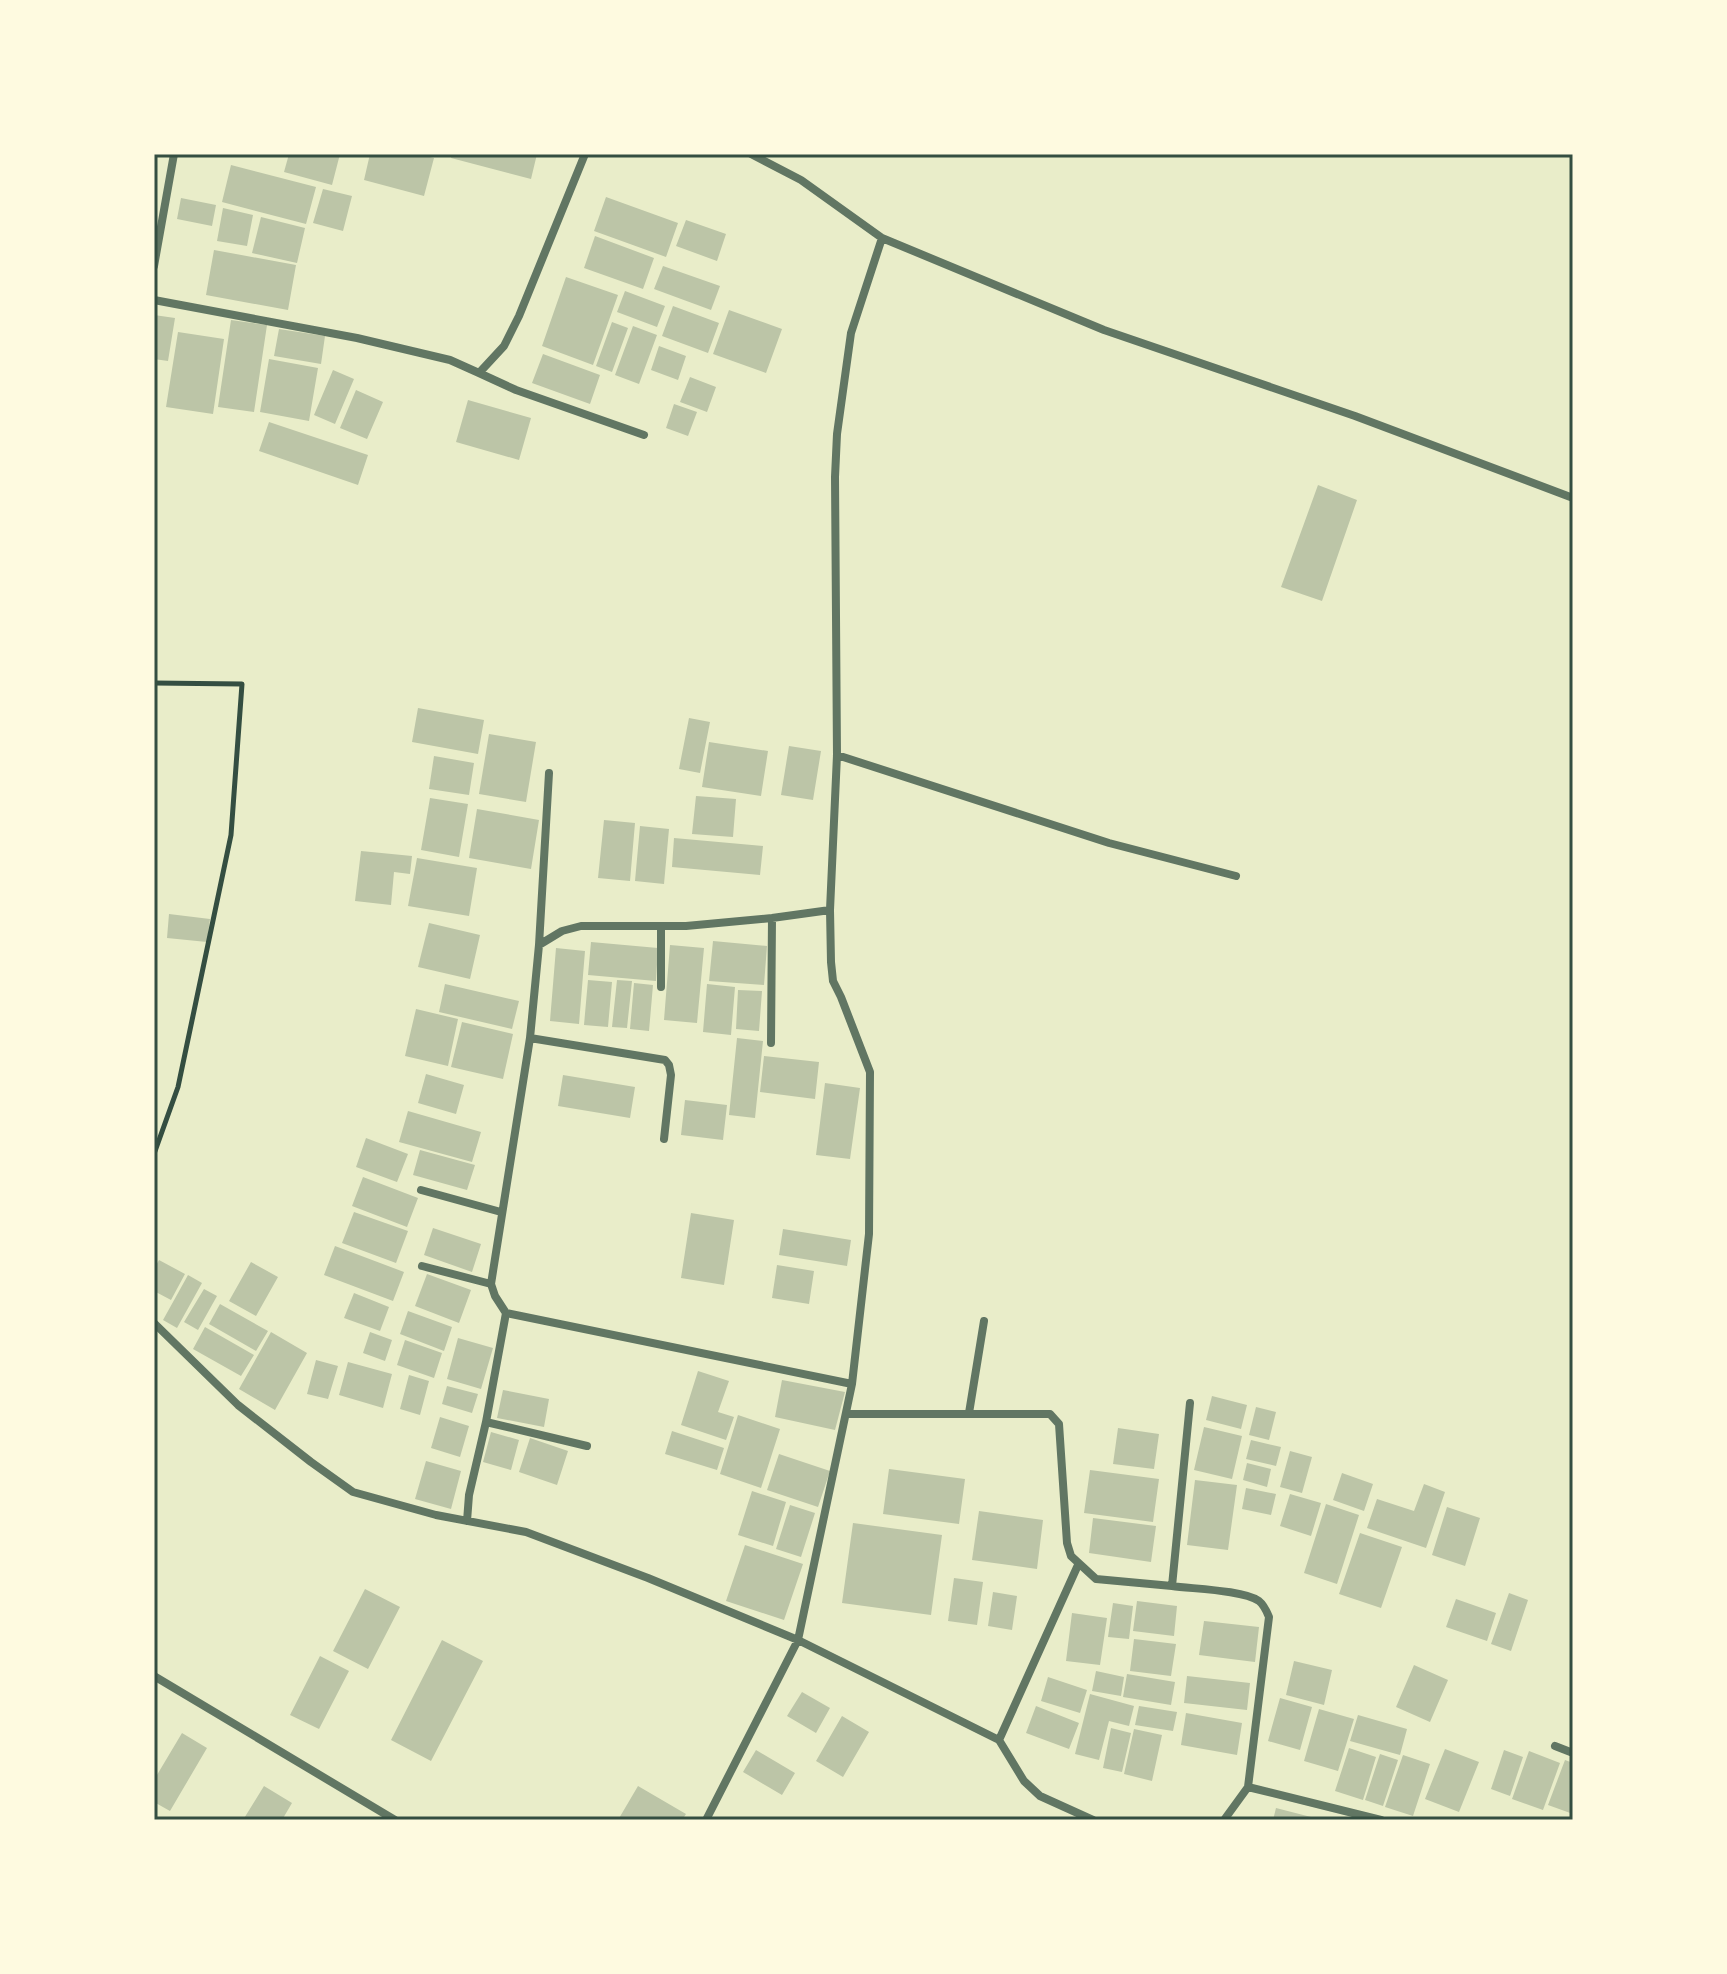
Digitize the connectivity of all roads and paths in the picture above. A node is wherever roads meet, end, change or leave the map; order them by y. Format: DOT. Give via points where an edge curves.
graph roads {
  1 [pos="174,154"];
  2 [pos="585,154"];
  3 [pos="751,154"];
  4 [pos="882,238"];
  5 [pos="154,266"];
  6 [pos="154,300"];
  7 [pos="479,373"];
  8 [pos="644,435"];
  9 [pos="1573,498"];
  10 [pos="154,683"];
  11 [pos="837,755"];
  12 [pos="549,773"];
  13 [pos="1236,876"];
  14 [pos="830,910"];
  15 [pos="772,918"];
  16 [pos="661,926"];
  17 [pos="539,945"];
  18 [pos="661,987"];
  19 [pos="530,1038"];
  20 [pos="771,1043"];
  21 [pos="664,1139"];
  22 [pos="154,1154"];
  23 [pos="421,1190"];
  24 [pos="501,1212"];
  25 [pos="422,1266"];
  26 [pos="491,1284"];
  27 [pos="506,1313"];
  28 [pos="984,1321"];
  29 [pos="154,1323"];
  30 [pos="852,1384"];
  31 [pos="1190,1403"];
  32 [pos="969,1413"];
  33 [pos="846,1414"];
  34 [pos="486,1422"];
  35 [pos="587,1446"];
  36 [pos="467,1521"];
  37 [pos="1078,1565"];
  38 [pos="1172,1586"];
  39 [pos="798,1640"];
  40 [pos="154,1676"];
  41 [pos="999,1740"];
  42 [pos="1555,1746"];
  43 [pos="1573,1753"];
  44 [pos="1248,1787"];
  45 [pos="395,1820"];
  46 [pos="706,1820"];
  47 [pos="1093,1820"];
  48 [pos="1224,1820"];
  49 [pos="1381,1820"];
  1 -- 5 [label="street"];
  2 -- 7 [label="street" via="519,316 504,346"];
  3 -- 4 [label="street" via="801,180"];
  4 -- 9 [label="street" via="1104,330"];
  4 -- 11 [label="street" via="851,333 837,434"];
  6 -- 7 [label="street" via="357,338 450,360"];
  7 -- 8 [label="street"];
  10 -- 22 [label="path" via="242,684 231,835 178,1087"];
  11 -- 13 [label="street" via="1109,843"];
  11 -- 14 [label="street"];
  12 -- 17 [label="street"];
  14 -- 15 [label="street"];
  14 -- 30 [label="street" via="833,981 870,1072 869,1234"];
  15 -- 16 [label="street"];
  15 -- 20 [label="street"];
  16 -- 17 [label="street" via="581,926"];
  16 -- 18 [label="street"];
  17 -- 19 [label="street"];
  19 -- 21 [label="street" via="667,1062 671,1075"];
  19 -- 24 [label="street"];
  23 -- 24 [label="street"];
  24 -- 26 [label="street"];
  25 -- 26 [label="street"];
  26 -- 27 [label="street"];
  27 -- 30 [label="street"];
  27 -- 34 [label="street"];
  28 -- 32 [label="street"];
  29 -- 36 [label="street" via="238,1405 353,1492"];
  30 -- 33 [label="street"];
  31 -- 38 [label="street"];
  32 -- 33 [label="street"];
  32 -- 37 [label="street" via="1050,1414 1059,1424 1067,1543"];
  33 -- 39 [label="street"];
  34 -- 35 [label="street"];
  34 -- 36 [label="street"];
  36 -- 39 [label="street" via="526,1532"];
  37 -- 38 [label="street" via="1096,1579"];
  37 -- 41 [label="street"];
  38 -- 44 [label="street" via="1243,1594 1266,1609"];
  39 -- 41 [label="street"];
  39 -- 46 [label="street"];
  40 -- 45 [label="street"];
  41 -- 47 [label="street" via="1024,1781 1040,1796"];
  42 -- 43 [label="street"];
  44 -- 48 [label="street"];
  44 -- 49 [label="street"];
}
